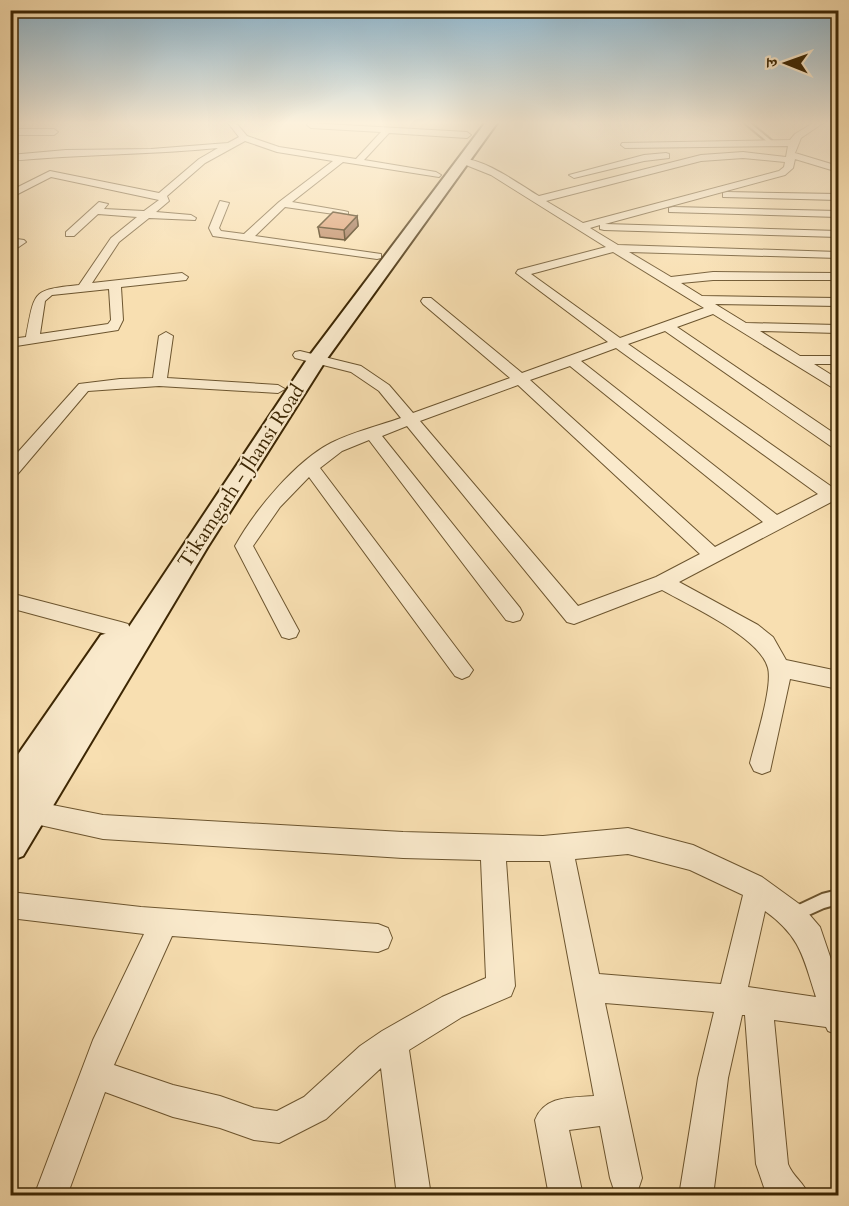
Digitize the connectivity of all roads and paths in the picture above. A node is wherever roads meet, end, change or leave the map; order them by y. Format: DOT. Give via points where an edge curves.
graph roads {
  1 [pos="40,179"];
  2 [pos="76,179"];
  3 [pos="179,179"];
  4 [pos="315,179"];
  5 [pos="407,179"];
  6 [pos="438,179"];
  7 [pos="442,179"];
  8 [pos="504,179"];
  9 [pos="617,179"];
  10 [pos="760,179"];
  11 [pos="433,187"];
  12 [pos="119,188"];
  13 [pos="10,195"];
  14 [pos="705,195"];
  15 [pos="158,196"];
  16 [pos="838,197"];
  17 [pos="536,200"];
  18 [pos="224,203"];
  19 [pos="283,204"];
  20 [pos="648,210"];
  21 [pos="94,212"];
  22 [pos="344,214"];
  23 [pos="838,214"];
  24 [pos="148,215"];
  25 [pos="191,218"];
  26 [pos="581,227"];
  27 [pos="70,234"];
  28 [pos="838,234"];
  29 [pos="246,238"];
  30 [pos="10,241"];
  31 [pos="615,248"];
  32 [pos="10,250"];
  33 [pos="838,255"];
  34 [pos="377,256"];
  35 [pos="838,276"];
  36 [pos="182,277"];
  37 [pos="669,281"];
  38 [pos="115,284"];
  39 [pos="84,287"];
  40 [pos="700,300"];
  41 [pos="427,301"];
  42 [pos="838,302"];
  43 [pos="714,309"];
  44 [pos="667,326"];
  45 [pos="743,327"];
  46 [pos="838,329"];
  47 [pos="166,336"];
  48 [pos="32,340"];
  49 [pos="10,343"];
  50 [pos="618,343"];
  51 [pos="308,357"];
  52 [pos="571,360"];
  53 [pos="800,360"];
  54 [pos="838,360"];
  55 [pos="519,379"];
  56 [pos="159,382"];
  57 [pos="838,385"];
  58 [pos="278,389"];
  59 [pos="410,421"];
  60 [pos="372,434"];
  61 [pos="838,443"];
  62 [pos="310,466"];
  63 [pos="10,472"];
  64 [pos="835,493"];
  65 [pos="777,524"];
  66 [pos="714,556"];
  67 [pos="663,582"];
  68 [pos="10,600"];
  69 [pos="513,614"];
  70 [pos="121,630"];
  71 [pos="289,632"];
  72 [pos="779,668"];
  73 [pos="462,670"];
  74 [pos="838,680"];
  75 [pos="762,764"];
  76 [pos="17,806"];
  77 [pos="10,843"];
  78 [pos="493,848"];
  79 [pos="560,848"];
  80 [pos="757,889"];
  81 [pos="838,897"];
  82 [pos="10,905"];
  83 [pos="793,915"];
  84 [pos="164,922"];
  85 [pos="378,938"];
  86 [pos="588,987"];
  87 [pos="744,1001"];
  88 [pos="837,1017"];
  89 [pos="393,1042"];
  90 [pos="96,1074"];
  91 [pos="612,1109"];
  92 [pos="626,1179"];
  93 [pos="50,1196"];
  94 [pos="414,1196"];
  95 [pos="566,1196"];
  96 [pos="696,1196"];
  97 [pos="793,1196"];
  1 -- 13 [label="street"];
  2 -- 12 [label="street"];
  3 -- 15 [label="street"];
  4 -- 19 [label="street"];
  5 -- 11 [label="street"];
  6 -- 11 [label="street"];
  7 -- 11 [label="street, Tikamgarh - Jhansi Road"];
  8 -- 17 [label="street"];
  9 -- 17 [label="street"];
  10 -- 14 [label="street"];
  11 -- 34 [label="street"];
  11 -- 51 [label="street, Tikamgarh - Jhansi Road"];
  12 -- 15 [label="street"];
  12 -- 21 [label="street"];
  14 -- 16 [label="street"];
  14 -- 20 [label="street"];
  15 -- 24 [label="street" via="165,200"];
  17 -- 26 [label="street"];
  18 -- 29 [label="street" via="215,232"];
  19 -- 22 [label="street"];
  19 -- 29 [label="street"];
  20 -- 23 [label="street"];
  20 -- 26 [label="street"];
  21 -- 24 [label="street"];
  21 -- 27 [label="street"];
  24 -- 25 [label="street"];
  24 -- 39 [label="street" via="115,240"];
  26 -- 28 [label="street"];
  26 -- 31 [label="street"];
  29 -- 34 [label="street"];
  30 -- 32 [label="street" via="20,242"];
  31 -- 33 [label="street"];
  31 -- 37 [label="street"];
  31 -- 50 [label="street" via="522,273"];
  34 -- 51 [label="street"];
  35 -- 37 [label="street" via="713,276"];
  36 -- 38 [label="street"];
  37 -- 40 [label="street"];
  38 -- 39 [label="street"];
  38 -- 48 [label="street" via="117,320 113,327"];
  39 -- 48 [label="street" via="41,296"];
  40 -- 42 [label="street"];
  40 -- 43 [label="street"];
  41 -- 55 [label="street"];
  43 -- 44 [label="street"];
  43 -- 45 [label="street"];
  44 -- 50 [label="street"];
  44 -- 61 [label="street"];
  45 -- 46 [label="street"];
  45 -- 53 [label="street"];
  47 -- 56 [label="street"];
  48 -- 49 [label="street"];
  50 -- 52 [label="street"];
  50 -- 64 [label="street"];
  51 -- 58 [label="street"];
  51 -- 59 [label="street" via="356,369 372,378"];
  51 -- 76 [label="street, Tikamgarh - Jhansi Road" via="198,541"];
  52 -- 55 [label="street"];
  52 -- 65 [label="street"];
  53 -- 54 [label="street"];
  53 -- 57 [label="street"];
  55 -- 59 [label="street"];
  55 -- 66 [label="street"];
  56 -- 58 [label="street"];
  56 -- 63 [label="street" via="112,383 81,389"];
  58 -- 70 [label="street"];
  59 -- 60 [label="street"];
  59 -- 67 [label="street" via="574,616"];
  60 -- 62 [label="street" via="336,447"];
  60 -- 69 [label="street"];
  62 -- 71 [label="street" via="268,508 244,546"];
  62 -- 73 [label="street"];
  64 -- 65 [label="street"];
  65 -- 66 [label="street"];
  66 -- 67 [label="street"];
  67 -- 72 [label="street" via="751,631 766,643"];
  68 -- 70 [label="street"];
  70 -- 76 [label="street"];
  72 -- 74 [label="street"];
  72 -- 75 [label="street" via="779,686"];
  76 -- 77 [label="street, Tikamgarh - Jhansi Road"];
  76 -- 78 [label="street" via="103,827"];
  78 -- 79 [label="street"];
  78 -- 89 [label="street" via="501,986 452,1007"];
  79 -- 80 [label="street" via="628,841 693,858"];
  79 -- 86 [label="street"];
  80 -- 83 [label="street"];
  80 -- 87 [label="street"];
  81 -- 83 [label="lane"];
  82 -- 84 [label="street"];
  83 -- 88 [label="street" via="810,937"];
  84 -- 85 [label="street"];
  84 -- 90 [label="street"];
  86 -- 87 [label="street"];
  86 -- 91 [label="street"];
  87 -- 88 [label="street"];
  87 -- 96 [label="street" via="713,1078"];
  87 -- 97 [label="street" via="772,1164 780,1186"];
  89 -- 90 [label="street" via="315,1107 279,1127 254,1125"];
  89 -- 94 [label="street"];
  90 -- 93 [label="street"];
  91 -- 92 [label="street"];
  91 -- 95 [label="street" via="556,1116 551,1120"];
}
